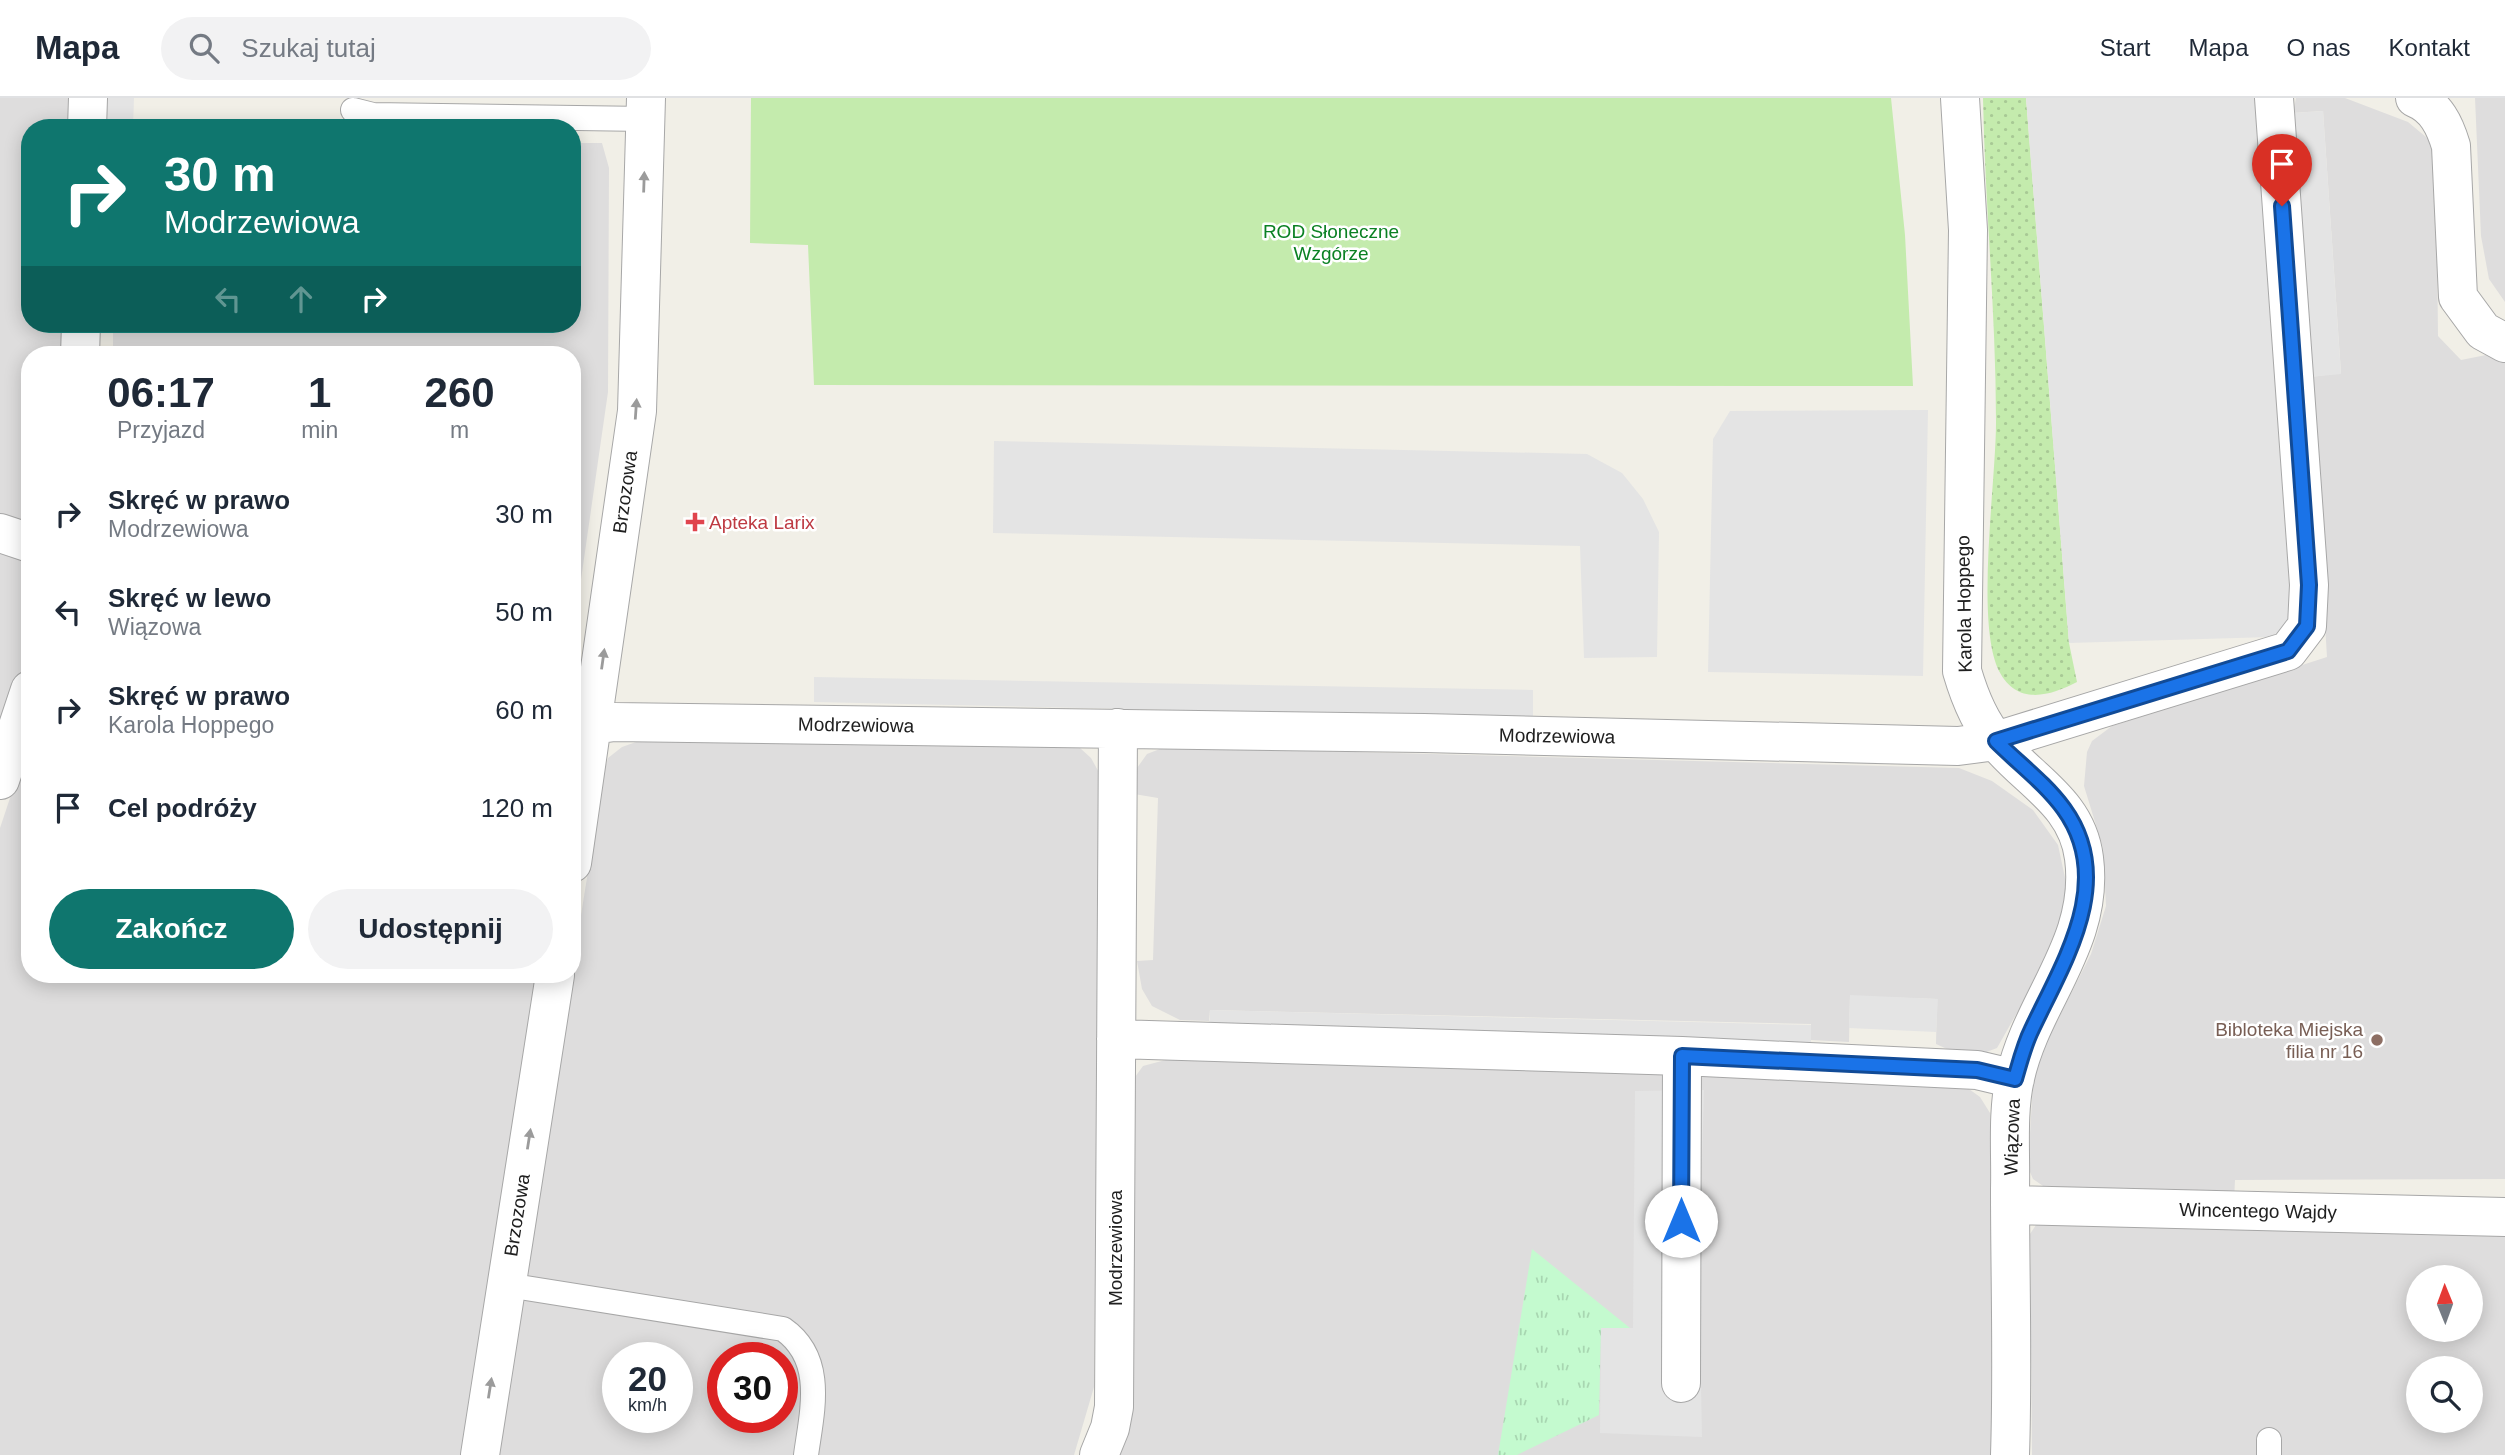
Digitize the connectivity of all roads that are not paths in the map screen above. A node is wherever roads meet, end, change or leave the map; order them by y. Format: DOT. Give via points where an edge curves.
graph roads {
  1 [pos="88,98"];
  2 [pos="1960,98"];
  3 [pos="2274,98"];
  4 [pos="2415,98"];
  5 [pos="646,108"];
  6 [pos="353,110"];
  7 [pos="87,119"];
  8 [pos="2505,343"];
  9 [pos="0,533"];
  10 [pos="21,540"];
  11 [pos="21,717"];
  12 [pos="583,727"];
  13 [pos="1118,728"];
  14 [pos="1996,741"];
  15 [pos="581,752"];
  16 [pos="0,780"];
  17 [pos="554,983"];
  18 [pos="1116,1039"];
  19 [pos="1682,1056"];
  20 [pos="2015,1079"];
  21 [pos="2010,1205"];
  22 [pos="2505,1217"];
  23 [pos="507,1285"];
  24 [pos="1681,1383"];
  25 [pos="480,1455"];
  26 [pos="806,1455"];
  27 [pos="1099,1455"];
  28 [pos="2010,1455"];
  1 -- 7 [label="street"];
  2 -- 14 [label="street, Karola Hoppego" via="1968,230 1961,650 1968,690"];
  3 -- 14 [label="street" via="2309,585 2307,626 2288,651"];
  4 -- 8 [label="street" via="2424,101 2443,122 2451,146 2458,297 2483,331"];
  5 -- 6 [label="lane, Brzozowa" via="373,115"];
  12 -- 5 [label="street, Brzozowa, one-way" via="637,411"];
  9 -- 10 [label="street"];
  11 -- 16 [label="street"];
  12 -- 13 [label="street, Modrzewiowa" via="614,722"];
  12 -- 15 [label="street, Brzozowa"];
  13 -- 14 [label="street, Modrzewiowa" via="1958,746"];
  13 -- 18 [label="street, Modrzewiowa"];
  14 -- 20 [label="street, Wiązowa" via="2065,811 2077,833 2085,877 2076,940 2026,1043"];
  23 -- 17 [label="street, Brzozowa, one-way"];
  18 -- 19 [label="street"];
  18 -- 27 [label="street, Modrzewiowa" via="1114,1407"];
  19 -- 20 [label="street" via="1977,1070"];
  19 -- 24 [label="street"];
  20 -- 21 [label="street, Wiązowa"];
  21 -- 22 [label="street, Wincentego Wajdy"];
  21 -- 28 [label="street, Wiązowa"];
  25 -- 23 [label="street, Brzozowa, one-way"];
  23 -- 26 [label="lane" via="783,1329 803,1346 813,1372"];
}
